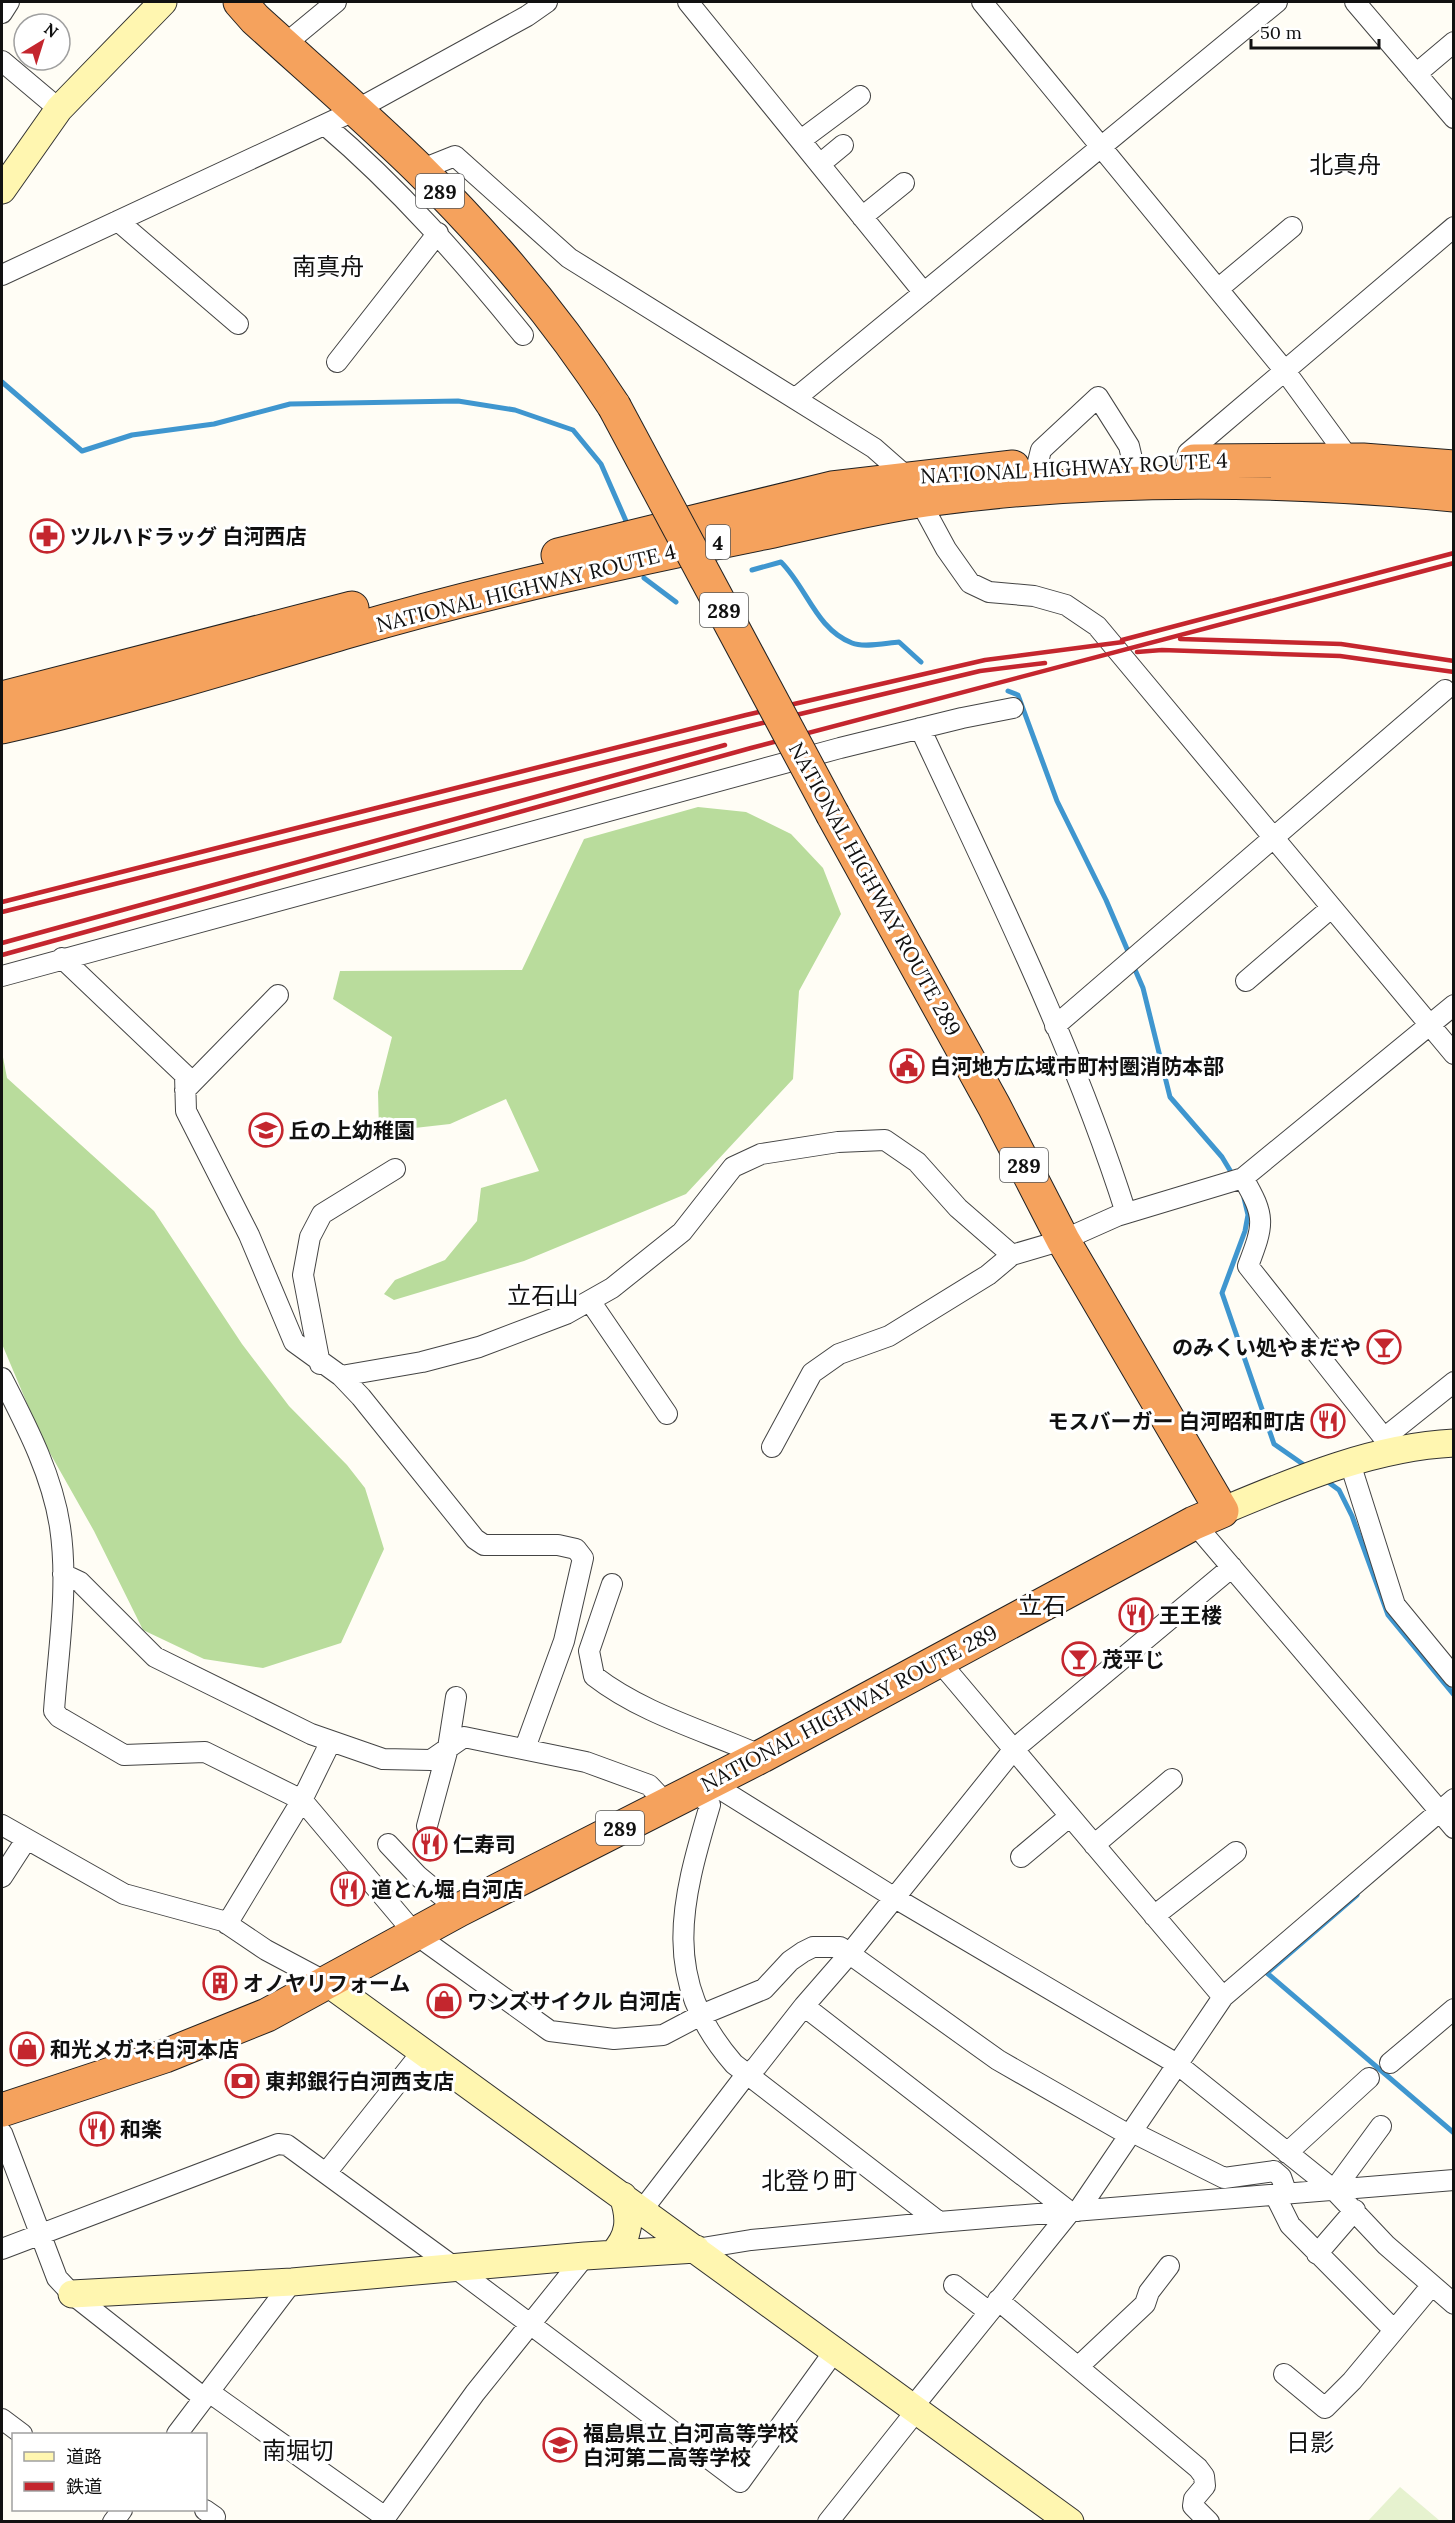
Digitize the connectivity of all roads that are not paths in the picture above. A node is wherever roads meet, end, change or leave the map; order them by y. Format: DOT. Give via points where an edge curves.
graph roads {
  1 [pos="9,2"];
  2 [pos="162,2"];
  3 [pos="240,2"];
  4 [pos="336,2"];
  5 [pos="547,2"];
  6 [pos="688,2"];
  7 [pos="982,2"];
  8 [pos="1277,2"];
  9 [pos="1355,2"];
  10 [pos="2,13"];
  11 [pos="1454,42"];
  12 [pos="284,45"];
  13 [pos="2,61"];
  14 [pos="1416,74"];
  15 [pos="860,96"];
  16 [pos="59,109"];
  17 [pos="356,110"];
  18 [pos="1454,118"];
  19 [pos="325,125"];
  20 [pos="801,140"];
  21 [pos="843,145"];
  22 [pos="1101,147"];
  23 [pos="820,164"];
  24 [pos="420,170"];
  25 [pos="904,183"];
  26 [pos="2,190"];
  27 [pos="862,217"];
  28 [pos="118,221"];
  29 [pos="1293,227"];
  30 [pos="1454,227"];
  31 [pos="438,233"];
  32 [pos="2,275"];
  33 [pos="1218,289"];
  34 [pos="924,293"];
  35 [pos="238,324"];
  36 [pos="523,335"];
  37 [pos="338,362"];
  38 [pos="1285,371"];
  39 [pos="796,398"];
  40 [pos="1350,460"];
  41 [pos="1186,461"];
  42 [pos="1133,463"];
  43 [pos="1037,466"];
  44 [pos="1454,467"];
  45 [pos="914,489"];
  46 [pos="1454,495"];
  47 [pos="1445,690"];
  48 [pos="2,698"];
  49 [pos="1013,708"];
  50 [pos="2,727"];
  51 [pos="920,728"];
  52 [pos="1273,838"];
  53 [pos="1331,908"];
  54 [pos="62,958"];
  55 [pos="2,976"];
  56 [pos="1246,981"];
  57 [pos="278,995"];
  58 [pos="1454,1005"];
  59 [pos="1430,1025"];
  60 [pos="1055,1026"];
  61 [pos="1454,1054"];
  62 [pos="185,1089"];
  63 [pos="395,1169"];
  64 [pos="1243,1178"];
  65 [pos="1126,1213"];
  66 [pos="1063,1240"];
  67 [pos="1012,1256"];
  68 [pos="590,1301"];
  69 [pos="320,1364"];
  70 [pos="340,1376"];
  71 [pos="2,1378"];
  72 [pos="1454,1382"];
  73 [pos="667,1414"];
  74 [pos="1454,1443"];
  75 [pos="1386,1445"];
  76 [pos="772,1447"];
  77 [pos="1350,1463"];
  78 [pos="1208,1517"];
  79 [pos="1232,1567"];
  80 [pos="63,1574"];
  81 [pos="612,1584"];
  82 [pos="939,1661"];
  83 [pos="1454,1677"];
  84 [pos="456,1697"];
  85 [pos="331,1741"];
  86 [pos="448,1748"];
  87 [pos="525,1748"];
  88 [pos="1014,1749"];
  89 [pos="762,1756"];
  90 [pos="1172,1779"];
  91 [pos="690,1792"];
  92 [pos="302,1800"];
  93 [pos="1446,1805"];
  94 [pos="1070,1816"];
  95 [pos="2,1825"];
  96 [pos="427,1826"];
  97 [pos="1454,1828"];
  98 [pos="26,1840"];
  99 [pos="388,1844"];
  100 [pos="1094,1845"];
  101 [pos="1236,1852"];
  102 [pos="1022,1857"];
  103 [pos="2,1877"];
  104 [pos="895,1898"];
  105 [pos="459,1910"];
  106 [pos="1154,1916"];
  107 [pos="226,1924"];
  108 [pos="416,1934"];
  109 [pos="851,1952"];
  110 [pos="328,1983"];
  111 [pos="1223,1997"];
  112 [pos="804,2006"];
  113 [pos="1454,2009"];
  114 [pos="701,2015"];
  115 [pos="422,2052"];
  116 [pos="1390,2063"];
  117 [pos="1177,2064"];
  118 [pos="748,2076"];
  119 [pos="1369,2078"];
  120 [pos="2,2110"];
  121 [pos="1381,2126"];
  122 [pos="2,2133"];
  123 [pos="1131,2133"];
  124 [pos="1287,2152"];
  125 [pos="326,2173"];
  126 [pos="1454,2180"];
  127 [pos="1334,2190"];
  128 [pos="1281,2195"];
  129 [pos="633,2202"];
  130 [pos="1355,2210"];
  131 [pos="1074,2212"];
  132 [pos="939,2222"];
  133 [pos="38,2234"];
  134 [pos="2,2249"];
  135 [pos="696,2249"];
  136 [pos="613,2254"];
  137 [pos="1317,2254"];
  138 [pos="585,2256"];
  139 [pos="1169,2266"];
  140 [pos="454,2267"];
  141 [pos="292,2282"];
  142 [pos="954,2284"];
  143 [pos="1432,2285"];
  144 [pos="72,2294"];
  145 [pos="1454,2304"];
  146 [pos="994,2306"];
  147 [pos="530,2325"];
  148 [pos="1394,2330"];
  149 [pos="836,2349"];
  150 [pos="1079,2366"];
  151 [pos="1284,2374"];
  152 [pos="206,2395"];
  153 [pos="917,2410"];
  154 [pos="2,2419"];
  155 [pos="21,2433"];
  156 [pos="178,2433"];
  157 [pos="206,2511"];
  158 [pos="1054,2516"];
  159 [pos="383,2519"];
  160 [pos="212,2522"];
  161 [pos="828,2522"];
  162 [pos="1209,2522"];
  1 -- 10 [label="street"];
  2 -- 16 [label="street"];
  3 -- 12 [label="highway, NATIONAL HIGHWAY ROUTE 289 / 289"];
  4 -- 12 [label="street"];
  5 -- 17 [label="street"];
  6 -- 20 [label="street"];
  7 -- 22 [label="street"];
  8 -- 22 [label="street"];
  9 -- 14 [label="street"];
  11 -- 14 [label="street"];
  12 -- 17 [label="highway, NATIONAL HIGHWAY ROUTE 289 / 289"];
  13 -- 16 [label="street"];
  14 -- 18 [label="street"];
  15 -- 20 [label="street"];
  16 -- 26 [label="street"];
  17 -- 19 [label="street"];
  17 -- 24 [label="highway, NATIONAL HIGHWAY ROUTE 289 / 289"];
  19 -- 28 [label="street"];
  19 -- 31 [label="street"];
  20 -- 23 [label="street"];
  21 -- 23 [label="street"];
  22 -- 33 [label="street"];
  22 -- 34 [label="street"];
  23 -- 27 [label="street"];
  24 -- 39 [label="street" via="455,156 569,258"];
  24 -- 66 [label="highway, NATIONAL HIGHWAY ROUTE 289 / 289, bridge" via="521,280 584,360 614,406"];
  25 -- 27 [label="street"];
  27 -- 34 [label="street"];
  28 -- 32 [label="street"];
  28 -- 35 [label="street"];
  29 -- 33 [label="street"];
  30 -- 38 [label="street"];
  31 -- 36 [label="street"];
  31 -- 37 [label="street"];
  33 -- 38 [label="street"];
  34 -- 39 [label="street"];
  38 -- 40 [label="street"];
  38 -- 41 [label="street" via="1188,453"];
  39 -- 45 [label="street" via="874,448"];
  40 -- 41 [label="highway, NATIONAL HIGHWAY ROUTE 4 / 4"];
  40 -- 44 [label="highway, NATIONAL HIGHWAY ROUTE 4 / 4"];
  41 -- 42 [label="highway, NATIONAL HIGHWAY ROUTE 4 / 4"];
  42 -- 43 [label="highway, NATIONAL HIGHWAY ROUTE 4 / 4"];
  42 -- 43 [label="street" via="1129,446 1098,397 1041,450"];
  43 -- 45 [label="highway, NATIONAL HIGHWAY ROUTE 4 / 4"];
  45 -- 46 [label="highway, NATIONAL HIGHWAY ROUTE 4 / 4" via="1227,481"];
  45 -- 48 [label="highway, NATIONAL HIGHWAY ROUTE 4 / 4" via="821,490"];
  45 -- 50 [label="highway, NATIONAL HIGHWAY ROUTE 4 / 4" via="707,544 512,588 203,676"];
  45 -- 52 [label="street" via="946,549 970,583 989,592 1034,596 1066,605 1097,626"];
  47 -- 52 [label="street"];
  49 -- 51 [label="street"];
  51 -- 54 [label="street"];
  51 -- 60 [label="street"];
  52 -- 53 [label="street"];
  52 -- 60 [label="street"];
  53 -- 56 [label="street"];
  53 -- 59 [label="street"];
  54 -- 55 [label="street"];
  54 -- 62 [label="street" via="185,1074"];
  57 -- 62 [label="street"];
  58 -- 59 [label="street"];
  59 -- 61 [label="street"];
  59 -- 64 [label="street"];
  60 -- 65 [label="street" via="1107,1153"];
  62 -- 69 [label="street" via="186,1111 249,1235 294,1342"];
  63 -- 69 [label="street" via="322,1214 310,1237 303,1275"];
  64 -- 65 [label="street"];
  64 -- 75 [label="street" via="1262,1216 1248,1266"];
  65 -- 66 [label="street"];
  66 -- 67 [label="street"];
  66 -- 78 [label="highway, NATIONAL HIGHWAY ROUTE 289 / 289"];
  67 -- 68 [label="street" via="988,1237 917,1162 893,1144 885,1140 838,1142 761,1154 733,1167 682,1232"];
  67 -- 76 [label="street" via="988,1275 889,1335 840,1354 812,1373"];
  68 -- 70 [label="street" via="479,1347 422,1362"];
  68 -- 73 [label="street"];
  69 -- 70 [label="street"];
  70 -- 87 [label="street" via="475,1539 484,1545 558,1545 576,1549 583,1558 564,1641"];
  71 -- 80 [label="street" via="38,1447 60,1527"];
  72 -- 75 [label="street"];
  74 -- 75 [label="street"];
  75 -- 77 [label="street"];
  77 -- 78 [label="street"];
  77 -- 83 [label="street" via="1395,1605"];
  78 -- 79 [label="street"];
  78 -- 82 [label="highway, NATIONAL HIGHWAY ROUTE 289 / 289"];
  79 -- 88 [label="street"];
  79 -- 93 [label="street"];
  80 -- 85 [label="street" via="80,1582 155,1658"];
  80 -- 92 [label="street" via="54,1711 59,1717 124,1755 205,1752"];
  81 -- 89 [label="street" via="589,1651 594,1676 633,1701"];
  82 -- 88 [label="street"];
  82 -- 89 [label="highway, NATIONAL HIGHWAY ROUTE 289 / 289"];
  84 -- 86 [label="street"];
  85 -- 86 [label="street" via="383,1759 431,1760"];
  85 -- 92 [label="street"];
  86 -- 87 [label="street" via="464,1737"];
  86 -- 96 [label="street"];
  87 -- 91 [label="street" via="586,1762 649,1785"];
  88 -- 94 [label="street"];
  88 -- 104 [label="street"];
  89 -- 91 [label="highway, NATIONAL HIGHWAY ROUTE 289 / 289"];
  90 -- 100 [label="street"];
  91 -- 104 [label="street"];
  91 -- 105 [label="highway, NATIONAL HIGHWAY ROUTE 289 / 289"];
  91 -- 114 [label="street" via="710,1805 690,1874 683,1920 684,1966"];
  92 -- 107 [label="street"];
  92 -- 108 [label="street"];
  93 -- 97 [label="street"];
  93 -- 111 [label="street"];
  94 -- 100 [label="street"];
  94 -- 102 [label="street"];
  95 -- 98 [label="street"];
  98 -- 103 [label="street"];
  98 -- 107 [label="street" via="124,1894"];
  99 -- 105 [label="street"];
  100 -- 106 [label="street"];
  101 -- 106 [label="street"];
  104 -- 109 [label="street"];
  104 -- 117 [label="street"];
  105 -- 108 [label="highway, NATIONAL HIGHWAY ROUTE 289 / 289"];
  106 -- 111 [label="street"];
  107 -- 110 [label="street"];
  108 -- 110 [label="highway, NATIONAL HIGHWAY ROUTE 289 / 289"];
  108 -- 114 [label="street" via="550,2031 614,2039 651,2038 672,2032"];
  109 -- 112 [label="street"];
  109 -- 114 [label="street" via="840,1947 813,1947 790,1961 765,1989"];
  109 -- 123 [label="street" via="998,2060"];
  110 -- 115 [label="street"];
  110 -- 120 [label="highway, NATIONAL HIGHWAY ROUTE 289 / 289" via="267,2015 165,2056"];
  111 -- 117 [label="street"];
  112 -- 118 [label="street"];
  112 -- 131 [label="street"];
  113 -- 116 [label="street"];
  114 -- 118 [label="street" via="711,2038"];
  115 -- 125 [label="street"];
  115 -- 129 [label="street"];
  117 -- 123 [label="street"];
  117 -- 124 [label="street"];
  118 -- 129 [label="street"];
  118 -- 132 [label="street"];
  119 -- 124 [label="street"];
  121 -- 127 [label="street"];
  122 -- 133 [label="street"];
  123 -- 128 [label="street" via="1224,2178 1274,2171 1281,2177"];
  123 -- 131 [label="street"];
  124 -- 127 [label="street"];
  125 -- 133 [label="street" via="287,2145 278,2144"];
  125 -- 140 [label="street"];
  126 -- 127 [label="street"];
  127 -- 128 [label="street"];
  127 -- 130 [label="street"];
  128 -- 131 [label="street"];
  128 -- 137 [label="street" via="1290,2225"];
  129 -- 135 [label="street"];
  129 -- 136 [label="street" via="627,2214 627,2234"];
  130 -- 137 [label="street"];
  130 -- 143 [label="street" via="1386,2245"];
  131 -- 132 [label="street"];
  131 -- 146 [label="street"];
  132 -- 135 [label="street"];
  133 -- 134 [label="street"];
  133 -- 144 [label="street" via="57,2278"];
  135 -- 136 [label="street"];
  135 -- 149 [label="street"];
  136 -- 138 [label="street"];
  137 -- 148 [label="street"];
  138 -- 140 [label="street"];
  138 -- 147 [label="street"];
  139 -- 150 [label="street" via="1149,2292 1145,2304"];
  140 -- 141 [label="street"];
  140 -- 147 [label="street"];
  141 -- 144 [label="street"];
  141 -- 152 [label="street"];
  142 -- 146 [label="street"];
  143 -- 145 [label="street"];
  143 -- 148 [label="street"];
  144 -- 152 [label="street"];
  146 -- 150 [label="street"];
  146 -- 153 [label="street" via="920,2398"];
  147 -- 149 [label="street" via="740,2482"];
  147 -- 159 [label="street"];
  148 -- 151 [label="street" via="1325,2408"];
  149 -- 153 [label="street"];
  150 -- 162 [label="street" via="1198,2468 1205,2486 1193,2506"];
  152 -- 156 [label="street"];
  152 -- 159 [label="street"];
  153 -- 158 [label="street"];
  153 -- 161 [label="street"];
  154 -- 155 [label="street"];
  157 -- 160 [label="street" via="215,2517"];
}
